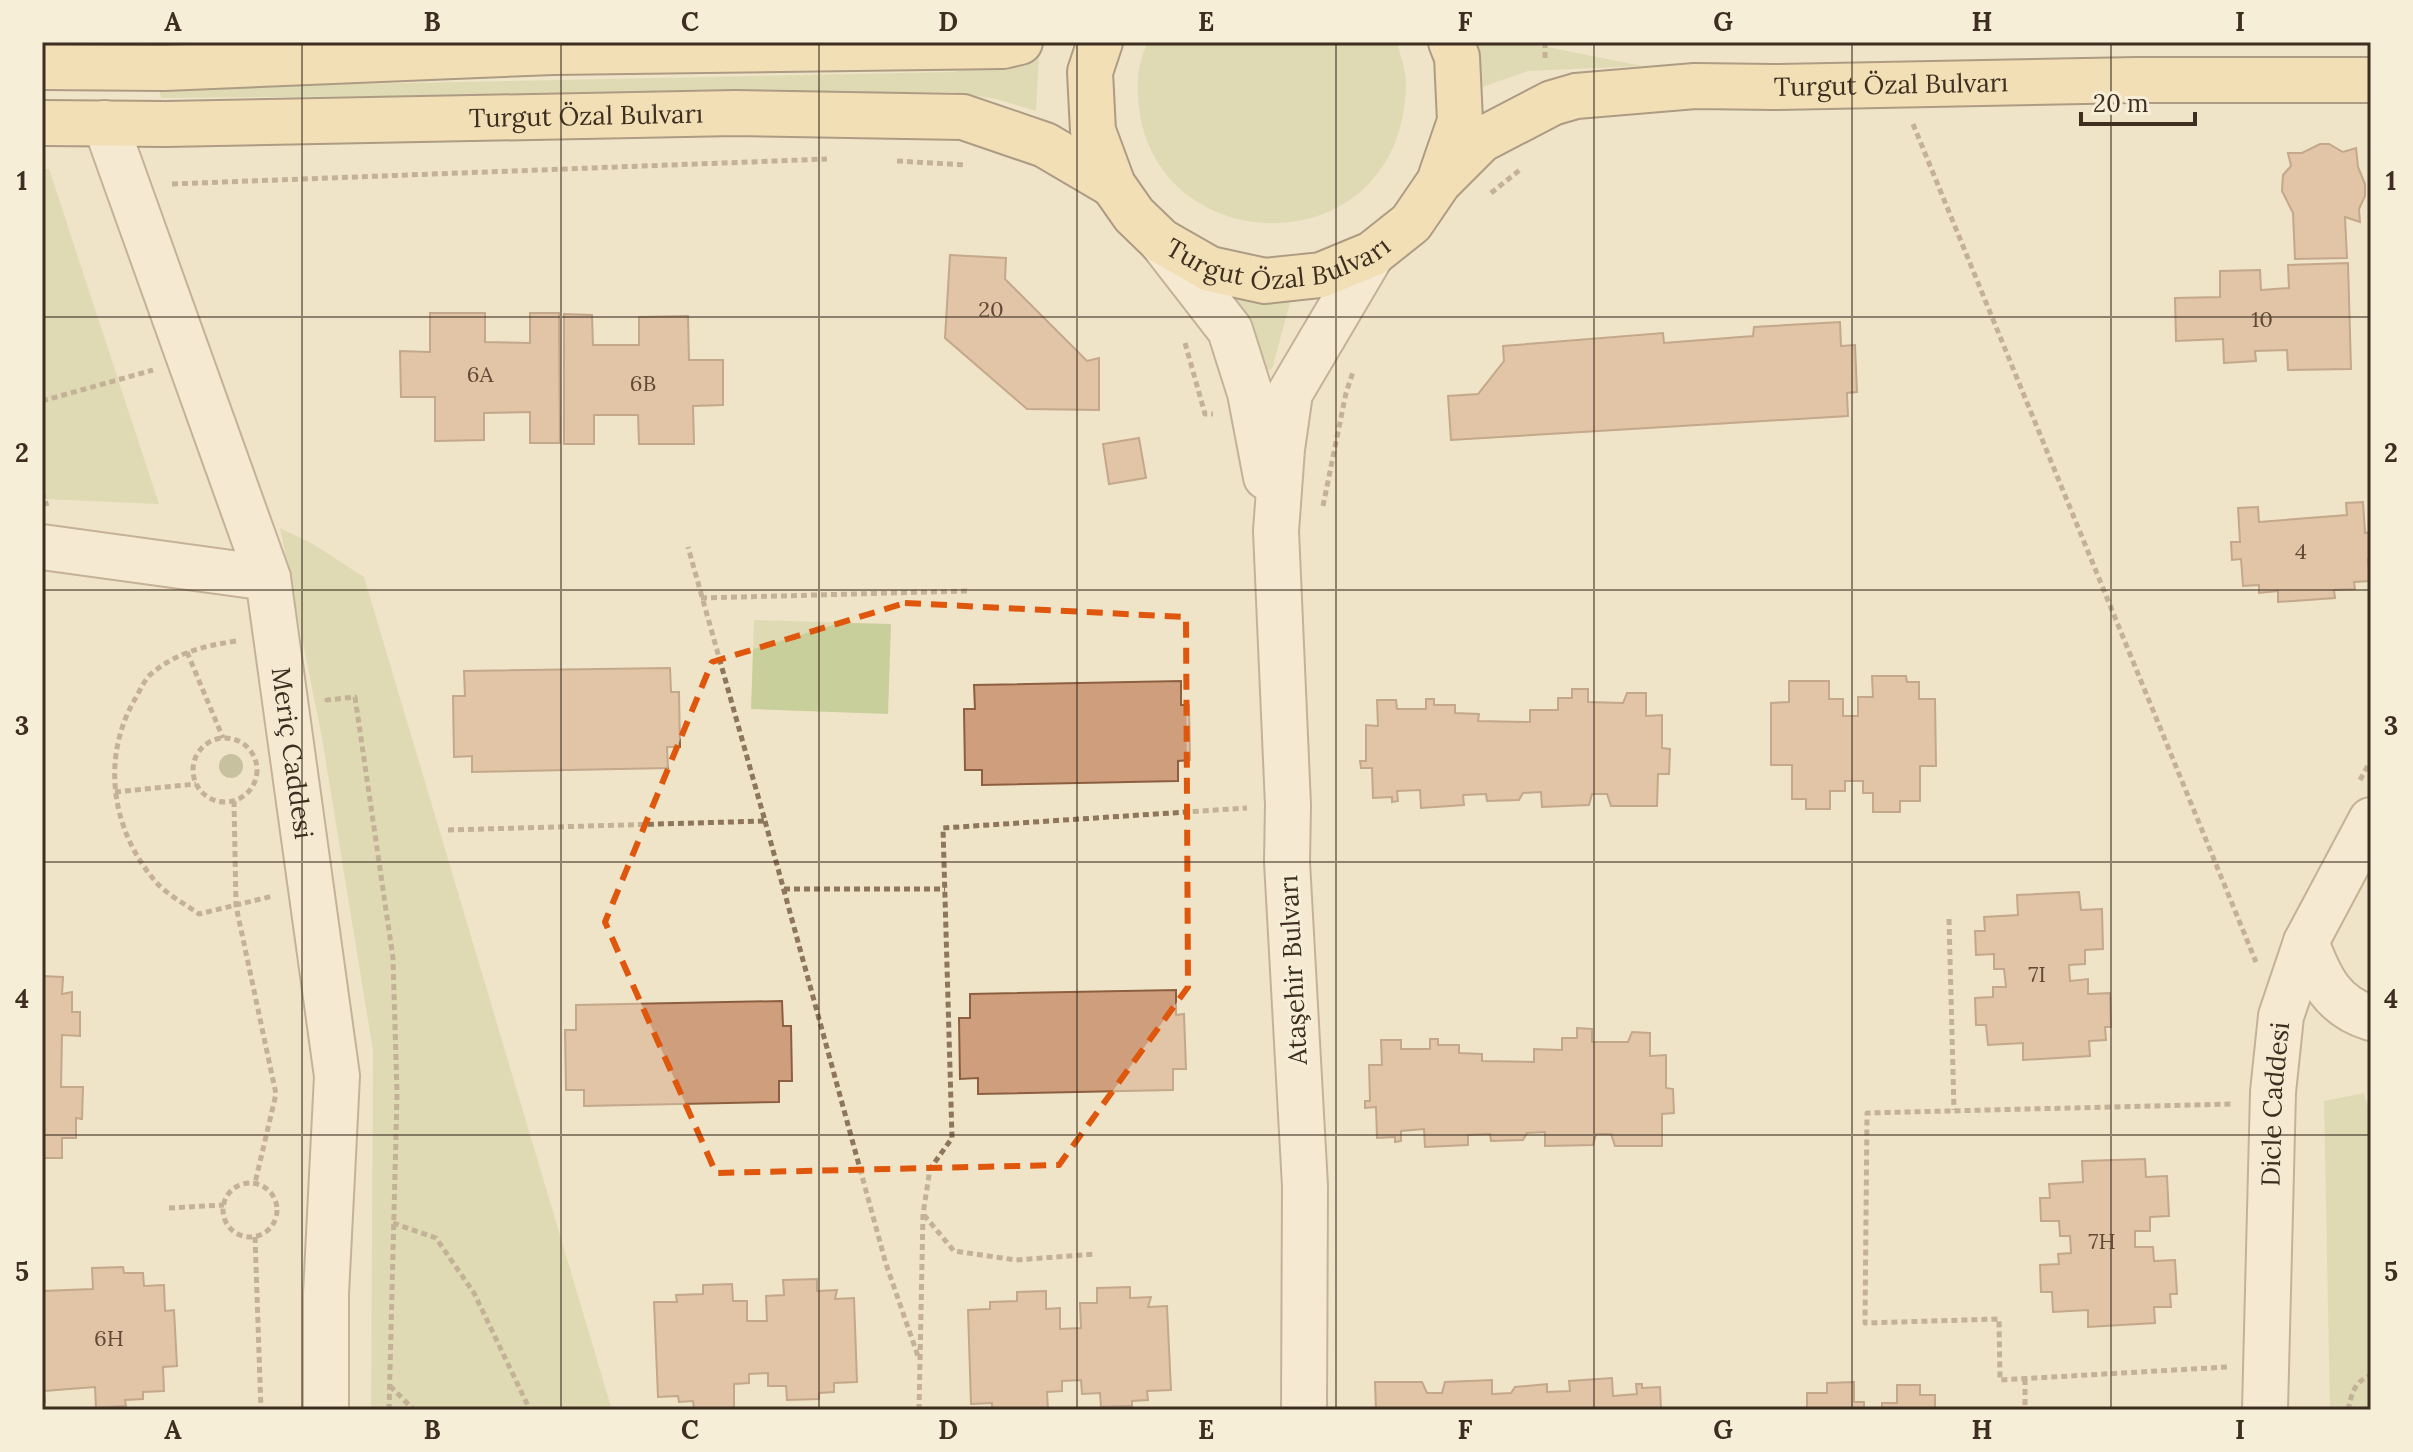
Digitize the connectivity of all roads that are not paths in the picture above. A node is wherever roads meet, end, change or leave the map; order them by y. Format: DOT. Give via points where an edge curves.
graph roads {
  1 [pos="1020,42"];
  2 [pos="1100,42"];
  3 [pos="1451,42"];
  4 [pos="82,55"];
  5 [pos="42,67"];
  6 [pos="2371,80"];
  7 [pos="42,123"];
  8 [pos="105,123"];
  9 [pos="1439,182"];
  10 [pos="1113,185"];
  11 [pos="1161,241"];
  12 [pos="1372,254"];
  13 [pos="1270,413"];
  14 [pos="42,547"];
  15 [pos="268,578"];
  16 [pos="2371,820"];
  17 [pos="2306,942"];
  18 [pos="2371,1018"];
  19 [pos="326,1410"];
  20 [pos="1304,1410"];
  21 [pos="2265,1410"];
  1 -- 4 [label="main road" via="990,47 553,52 164,68"];
  2 -- 10 [label="main road, Turgut Özal Bulvarı" via="1090,72 1093,131"];
  3 -- 9 [label="main road, Turgut Özal Bulvarı" via="1457,57 1460,121"];
  4 -- 5 [label="main road"];
  6 -- 9 [label="main road, Turgut Özal Bulvarı" via="1695,86 1576,96 1481,140"];
  7 -- 8 [label="main road, Turgut Özal Bulvarı"];
  8 -- 10 [label="main road, Turgut Özal Bulvarı" via="735,113 963,117 1045,145"];
  8 -- 15 [label="street, Meriç Caddesi"];
  9 -- 12 [label="main road, Turgut Özal Bulvarı" via="1411,223"];
  10 -- 11 [label="main road, Turgut Özal Bulvarı"];
  11 -- 12 [label="main road, Turgut Özal Bulvarı" via="1210,269 1265,281 1321,275"];
  11 -- 13 [label="street, Ataşehir Bulvarı" via="1230,330 1250,393"];
  12 -- 13 [label="street, Ataşehir Bulvarı" via="1290,393"];
  13 -- 20 [label="street, Ataşehir Bulvarı" via="1282,449 1276,531 1305,1186"];
  14 -- 15 [label="street"];
  15 -- 19 [label="street, Meriç Caddesi" via="337,1076"];
  16 -- 17 [label="street, Dicle Caddesi"];
  17 -- 18 [label="street" via="2333,994 2350,1012"];
  17 -- 21 [label="street, Dicle Caddesi" via="2281,1016 2273,1104"];
}
